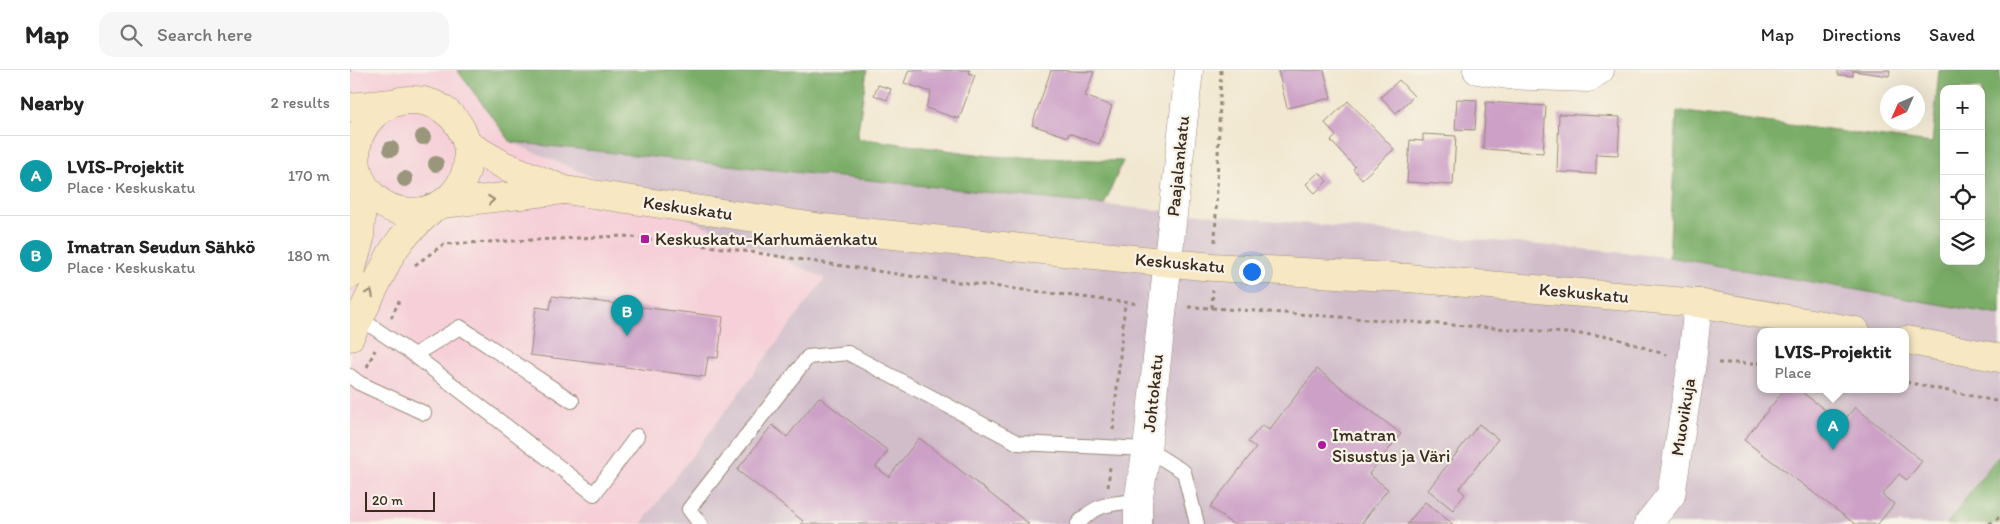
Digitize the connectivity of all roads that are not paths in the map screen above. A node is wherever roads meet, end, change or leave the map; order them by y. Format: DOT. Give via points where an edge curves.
graph roads {
  1 [pos="1189,70"];
  2 [pos="1476,70"];
  3 [pos="1600,70"];
  4 [pos="392,103"];
  5 [pos="350,107"];
  6 [pos="467,144"];
  7 [pos="356,171"];
  8 [pos="565,190"];
  9 [pos="438,207"];
  10 [pos="1167,262"];
  11 [pos="350,275"];
  12 [pos="1698,302"];
  13 [pos="354,327"];
  14 [pos="1840,328"];
  15 [pos="1909,341"];
  16 [pos="414,355"];
  17 [pos="2000,358"];
  18 [pos="354,379"];
  19 [pos="572,401"];
  20 [pos="424,414"];
  21 [pos="637,436"];
  22 [pos="1147,449"];
  23 [pos="1138,512"];
  24 [pos="700,524"];
  25 [pos="1078,524"];
  26 [pos="1197,524"];
  27 [pos="1648,524"];
  1 -- 10 [label="street, Paajalankatu"];
  2 -- 3 [label="street" via="1508,75 1588,78"];
  4 -- 5 [label="main road"];
  4 -- 6 [label="main road" via="411,99 430,102 447,112 460,126"];
  4 -- 7 [label="main road" via="375,113 362,128 356,147"];
  6 -- 8 [label="main road, Keskuskatu" via="505,166"];
  6 -- 9 [label="main road" via="465,178 456,193"];
  7 -- 9 [label="main road" via="376,200 393,210 413,213"];
  7 -- 11 [label="main road" via="360,239"];
  9 -- 8 [label="main road, Keskuskatu, one-way"];
  8 -- 10 [label="main road, Keskuskatu" via="823,228"];
  13 -- 9 [label="main road, one-way" via="396,246"];
  10 -- 12 [label="main road, Keskuskatu"];
  10 -- 22 [label="street, Johtokatu"];
  12 -- 14 [label="main road, Keskuskatu"];
  12 -- 27 [label="street, Muovikuja" via="1671,495"];
  13 -- 16 [label="lane" via="383,334"];
  15 -- 17 [label="main road"];
  16 -- 19 [label="lane" via="460,327"];
  16 -- 21 [label="lane" via="594,494"];
  18 -- 20 [label="lane"];
  22 -- 23 [label="street, Johtokatu"];
  22 -- 24 [label="lane" via="1018,443 848,353 808,357 689,509"];
  22 -- 26 [label="lane" via="1184,472"];
  23 -- 25 [label="lane" via="1106,504"];
}
